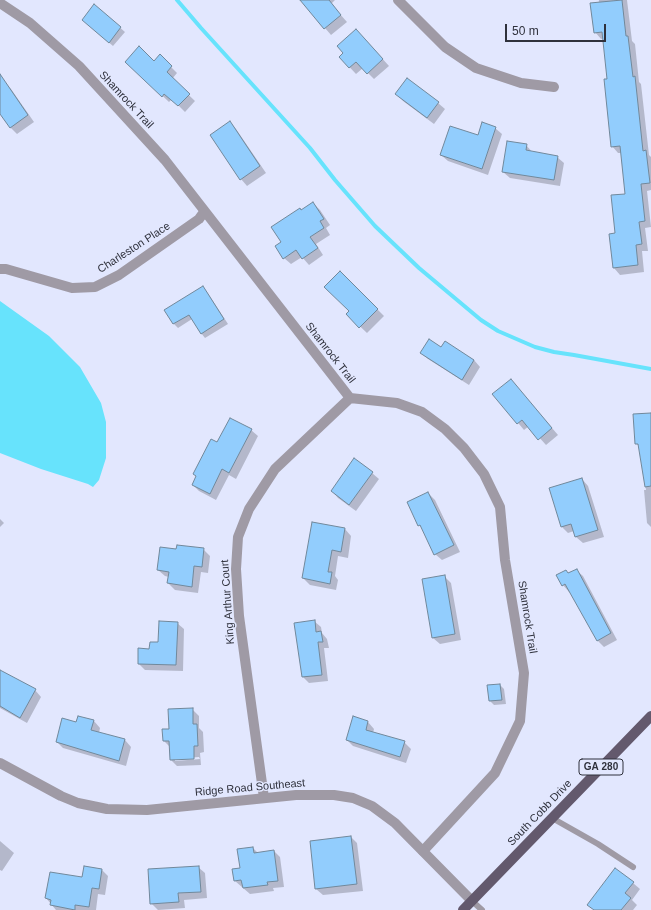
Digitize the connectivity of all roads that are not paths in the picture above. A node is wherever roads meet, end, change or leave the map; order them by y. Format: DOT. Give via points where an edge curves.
graph roads {
  1 [pos="398,0"];
  2 [pos="0,3"];
  3 [pos="554,87"];
  4 [pos="204,212"];
  5 [pos="0,269"];
  6 [pos="350,398"];
  7 [pos="651,716"];
  8 [pos="0,763"];
  9 [pos="264,798"];
  10 [pos="552,818"];
  11 [pos="423,850"];
  12 [pos="633,867"];
  13 [pos="472,901"];
  14 [pos="463,910"];
  15 [pos="482,910"];
  1 -- 3 [label="street" via="445,47 476,68 521,83"];
  2 -- 4 [label="street, Shamrock Trail" via="30,23 79,66 165,160"];
  4 -- 5 [label="street, Charleston Place" via="199,219 119,275 95,287 72,288"];
  4 -- 6 [label="street, Shamrock Trail"];
  6 -- 9 [label="street, King Arthur Court" via="275,469 249,509 238,537 236,569 239,616"];
  6 -- 11 [label="street, Shamrock Trail" via="397,403 422,412 445,428 484,474 500,507 524,673 520,721 495,773"];
  7 -- 10 [label="main road, South Cobb Drive / GA 280"];
  8 -- 9 [label="street, Ridge Road Southeast" via="61,796 107,809 147,810"];
  9 -- 11 [label="street, Ridge Road Southeast" via="318,794 353,798 383,814"];
  10 -- 12 [label="lane"];
  10 -- 13 [label="main road, South Cobb Drive / GA 280"];
  11 -- 13 [label="street, Ridge Road Southeast"];
  13 -- 14 [label="main road, South Cobb Drive / GA 280"];
  13 -- 15 [label="lane"];
}
